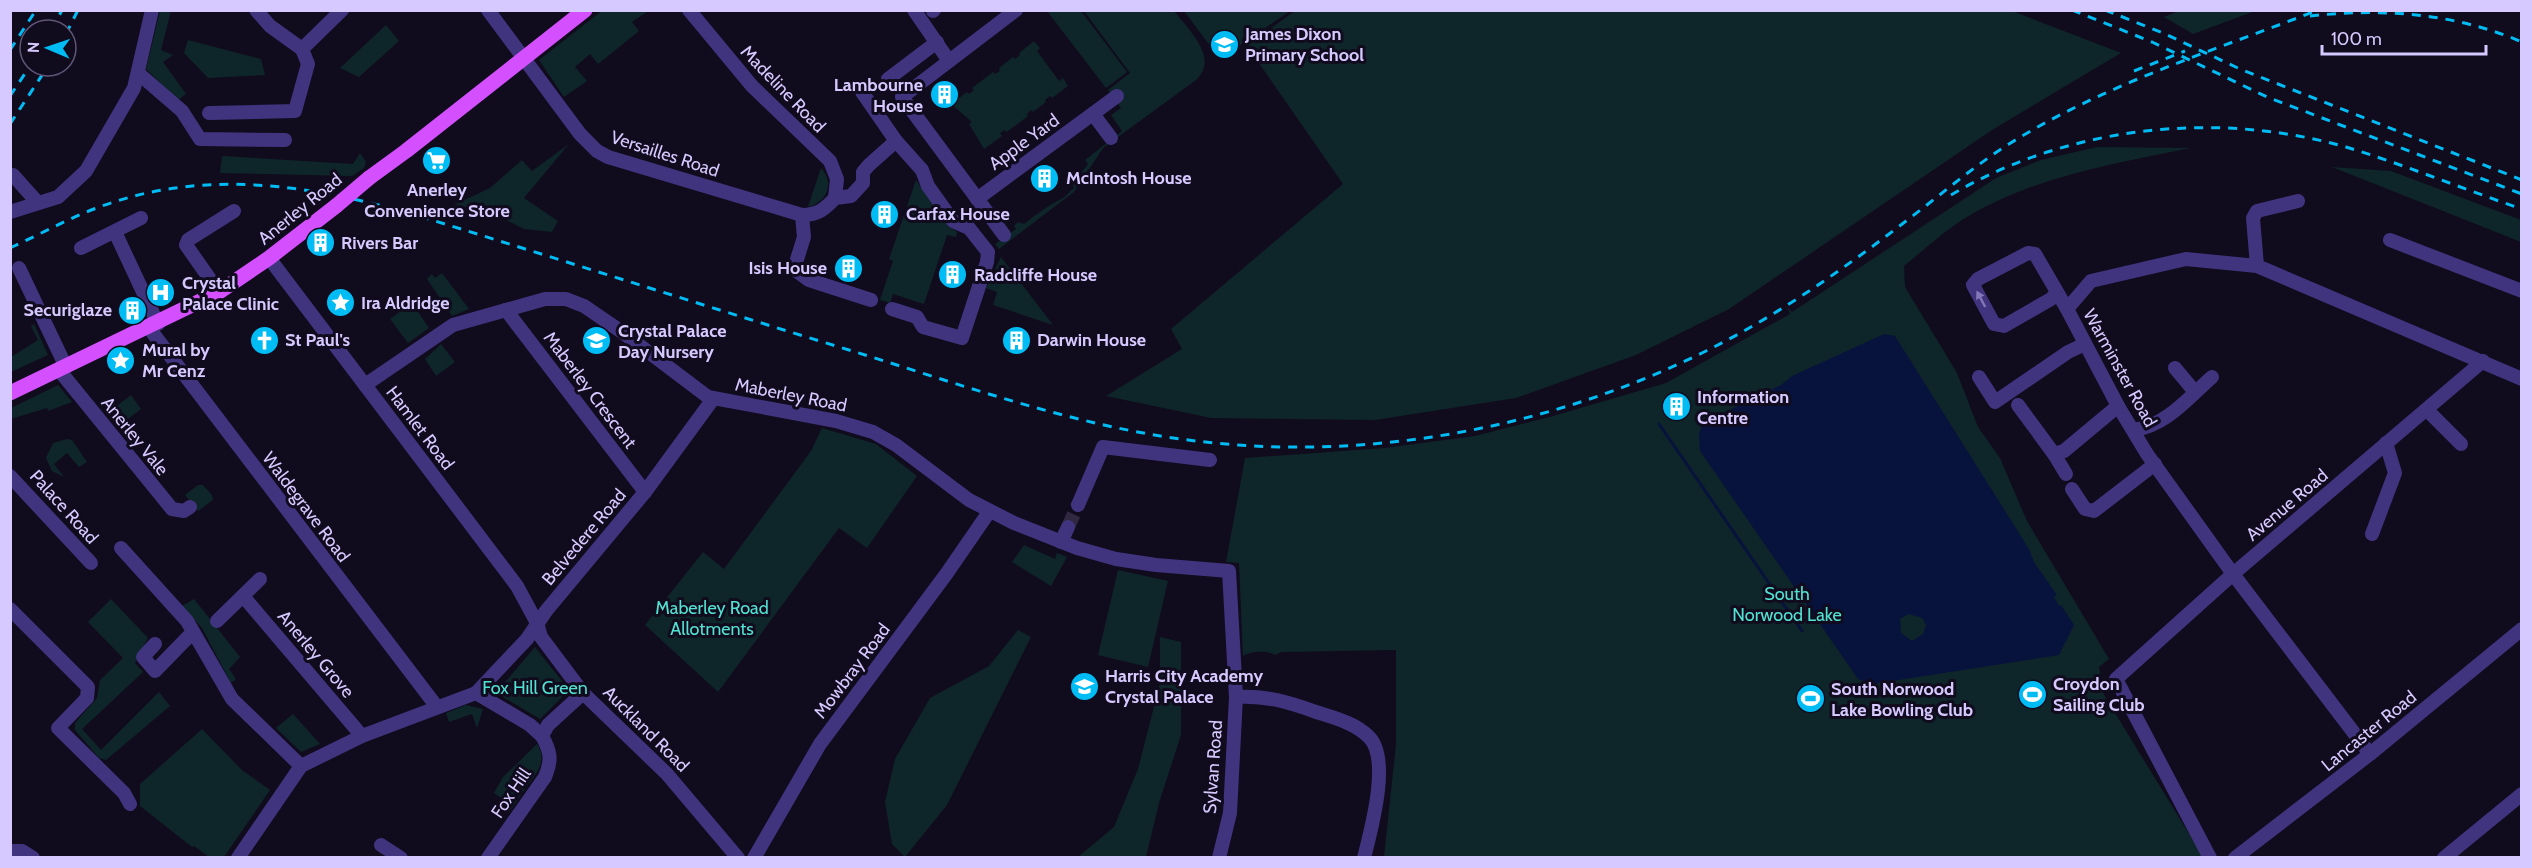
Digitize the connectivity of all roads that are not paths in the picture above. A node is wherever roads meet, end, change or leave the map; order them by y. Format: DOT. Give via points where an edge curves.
graph roads {
  1 [pos="152,10"];
  2 [pos="256,10"];
  3 [pos="342,10"];
  4 [pos="488,10"];
  5 [pos="585,10"];
  6 [pos="689,10"];
  7 [pos="914,10"];
  8 [pos="1016,10"];
  9 [pos="937,42"];
  10 [pos="303,49"];
  11 [pos="523,58"];
  12 [pos="949,61"];
  13 [pos="138,73"];
  14 [pos="888,79"];
  15 [pos="862,92"];
  16 [pos="1117,96"];
  17 [pos="209,113"];
  18 [pos="1093,114"];
  19 [pos="1112,138"];
  20 [pos="285,140"];
  21 [pos="896,141"];
  22 [pos="10,178"];
  23 [pos="835,198"];
  24 [pos="977,199"];
  25 [pos="2298,201"];
  26 [pos="38,203"];
  27 [pos="234,211"];
  28 [pos="10,212"];
  29 [pos="802,215"];
  30 [pos="141,218"];
  31 [pos="115,232"];
  32 [pos="1004,235"];
  33 [pos="2390,240"];
  34 [pos="81,248"];
  35 [pos="269,258"];
  36 [pos="2257,266"];
  37 [pos="19,268"];
  38 [pos="2522,291"];
  39 [pos="219,292"];
  40 [pos="2057,293"];
  41 [pos="871,300"];
  42 [pos="892,309"];
  43 [pos="2067,309"];
  44 [pos="506,310"];
  45 [pos="154,326"];
  46 [pos="2085,344"];
  47 [pos="2483,362"];
  48 [pos="62,368"];
  49 [pos="2175,368"];
  50 [pos="2520,375"];
  51 [pos="2212,376"];
  52 [pos="1979,377"];
  53 [pos="365,385"];
  54 [pos="2195,392"];
  55 [pos="10,393"];
  56 [pos="713,399"];
  57 [pos="2018,405"];
  58 [pos="2118,406"];
  59 [pos="2427,410"];
  60 [pos="2134,430"];
  61 [pos="2386,443"];
  62 [pos="2461,444"];
  63 [pos="2054,454"];
  64 [pos="1191,458"];
  65 [pos="1210,460"];
  66 [pos="2155,464"];
  67 [pos="1190,472"];
  68 [pos="2066,474"];
  69 [pos="10,476"];
  70 [pos="2072,489"];
  71 [pos="645,492"];
  72 [pos="1078,505"];
  73 [pos="190,507"];
  74 [pos="989,512"];
  75 [pos="1068,527"];
  76 [pos="2372,534"];
  77 [pos="1061,542"];
  78 [pos="121,548"];
  79 [pos="91,563"];
  80 [pos="1229,570"];
  81 [pos="2233,574"];
  82 [pos="260,579"];
  83 [pos="243,596"];
  84 [pos="10,609"];
  85 [pos="217,621"];
  86 [pos="537,623"];
  87 [pos="2522,629"];
  88 [pos="192,633"];
  89 [pos="155,644"];
  90 [pos="476,693"];
  91 [pos="583,693"];
  92 [pos="1236,697"];
  93 [pos="437,707"];
  94 [pos="362,736"];
  95 [pos="542,736"];
  96 [pos="2370,754"];
  97 [pos="301,766"];
  98 [pos="2522,794"];
  99 [pos="130,804"];
  100 [pos="381,845"];
  101 [pos="10,851"];
  102 [pos="33,858"];
  103 [pos="238,858"];
  104 [pos="401,858"];
  105 [pos="488,858"];
  106 [pos="738,858"];
  107 [pos="754,858"];
  108 [pos="1219,858"];
  109 [pos="1364,858"];
  110 [pos="2210,858"];
  111 [pos="2235,858"];
  112 [pos="2445,858"];
  1 -- 13 [label="street"];
  2 -- 10 [label="street" via="270,26"];
  3 -- 10 [label="street"];
  4 -- 11 [label="street, Versailles Road"];
  5 -- 11 [label="main road, Anerley Road"];
  6 -- 23 [label="street, Madeline Road" via="752,86 830,161 837,179"];
  7 -- 9 [label="street"];
  8 -- 12 [label="street" via="999,32"];
  9 -- 12 [label="street"];
  9 -- 14 [label="street"];
  10 -- 17 [label="street" via="308,64 296,111"];
  11 -- 29 [label="street, Versailles Road" via="580,134 608,157"];
  11 -- 35 [label="main road, Anerley Road, bridge"];
  12 -- 24 [label="street" via="902,97 952,154"];
  13 -- 20 [label="street" via="182,111 201,140"];
  13 -- 26 [label="street" via="134,88 86,171 58,197"];
  15 -- 21 [label="street"];
  16 -- 18 [label="street, Apple Yard"];
  18 -- 19 [label="street"];
  18 -- 24 [label="street, Apple Yard"];
  21 -- 23 [label="street" via="868,165 863,183 851,196"];
  21 -- 42 [label="street" via="922,170 928,186 953,221 969,228 988,252 962,338 923,327 917,317"];
  22 -- 26 [label="street" via="13,175"];
  23 -- 29 [label="street" via="825,209"];
  24 -- 32 [label="street"];
  25 -- 36 [label="street" via="2257,211 2253,218"];
  26 -- 28 [label="street"];
  27 -- 39 [label="street" via="186,245"];
  29 -- 41 [label="street" via="804,237 794,269 809,280"];
  30 -- 31 [label="street"];
  31 -- 34 [label="street"];
  31 -- 45 [label="street, Waldegrave Road"];
  33 -- 38 [label="street"];
  35 -- 39 [label="main road, Anerley Road"];
  35 -- 53 [label="street, Hamlet Road"];
  36 -- 43 [label="street, Warminster Road" via="2186,260 2091,281"];
  36 -- 47 [label="street, Warminster Road"];
  37 -- 48 [label="street"];
  39 -- 45 [label="main road, Anerley Road"];
  40 -- 40 [label="street, one-way" via="2004,326 1994,324 1973,285 2028,253 2035,254"];
  40 -- 43 [label="street"];
  43 -- 46 [label="street, Warminster Road"];
  44 -- 53 [label="street, Maberley Road" via="453,325"];
  44 -- 56 [label="street, Maberley Road" via="555,298 584,306"];
  44 -- 71 [label="street, Maberley Crescent"];
  45 -- 48 [label="main road, Anerley Road"];
  45 -- 93 [label="street, Waldegrave Road"];
  46 -- 52 [label="street" via="1995,402"];
  46 -- 58 [label="street, Warminster Road"];
  47 -- 50 [label="street, Warminster Road"];
  47 -- 59 [label="street, Avenue Road"];
  48 -- 55 [label="main road, Anerley Road"];
  48 -- 73 [label="street, Anerley Vale" via="172,509 183,511"];
  49 -- 54 [label="street"];
  51 -- 54 [label="street"];
  53 -- 86 [label="street, Hamlet Road" via="517,586"];
  54 -- 60 [label="street" via="2151,428"];
  56 -- 71 [label="street, Belvedere Road"];
  56 -- 74 [label="street, Maberley Road" via="826,418 873,432"];
  57 -- 63 [label="street"];
  58 -- 60 [label="street, Warminster Road"];
  58 -- 63 [label="street" via="2064,451"];
  59 -- 61 [label="street, Avenue Road"];
  59 -- 62 [label="street"];
  60 -- 66 [label="street, Warminster Road"];
  61 -- 76 [label="street" via="2395,473"];
  61 -- 81 [label="street, Avenue Road"];
  63 -- 68 [label="street"];
  64 -- 65 [label="street"];
  64 -- 67 [label="street"];
  64 -- 72 [label="street" via="1102,447"];
  66 -- 70 [label="street" via="2094,511 2085,509"];
  66 -- 81 [label="street, Warminster Road"];
  69 -- 79 [label="street, Palace Road"];
  71 -- 86 [label="street, Belvedere Road"];
  74 -- 77 [label="street, Maberley Road"];
  74 -- 107 [label="street, Mowbray Road" via="820,744"];
  75 -- 77 [label="street"];
  77 -- 80 [label="street, Maberley Road" via="1116,559"];
  78 -- 88 [label="street" via="174,604"];
  80 -- 92 [label="street, Sylvan Road"];
  81 -- 96 [label="street, Warminster Road"];
  81 -- 110 [label="street, Avenue Road" via="2116,679"];
  82 -- 83 [label="street"];
  83 -- 85 [label="street"];
  83 -- 94 [label="street, Anerley Grove"];
  84 -- 99 [label="street" via="88,687 87,698 58,728 124,793"];
  86 -- 90 [label="street, Belvedere Road"];
  86 -- 91 [label="street, Auckland Road" via="541,637"];
  87 -- 96 [label="street, Lancaster Road"];
  88 -- 89 [label="street" via="155,671 143,657"];
  88 -- 97 [label="street" via="232,699"];
  90 -- 93 [label="street, Belvedere Road"];
  90 -- 95 [label="street"];
  91 -- 95 [label="street" via="548,724"];
  91 -- 106 [label="street, Auckland Road" via="667,774"];
  92 -- 108 [label="street, Sylvan Road" via="1230,813"];
  92 -- 109 [label="street" via="1292,703 1352,724 1375,744 1378,778"];
  93 -- 94 [label="street, Belvedere Road"];
  94 -- 97 [label="street, Belvedere Road"];
  95 -- 105 [label="street, Fox Hill" via="550,750 551,763 545,777"];
  96 -- 111 [label="street, Lancaster Road"];
  97 -- 103 [label="street, Belvedere Road"];
  98 -- 112 [label="street"];
  100 -- 104 [label="street"];
  101 -- 102 [label="street" via="22,851"];
}
